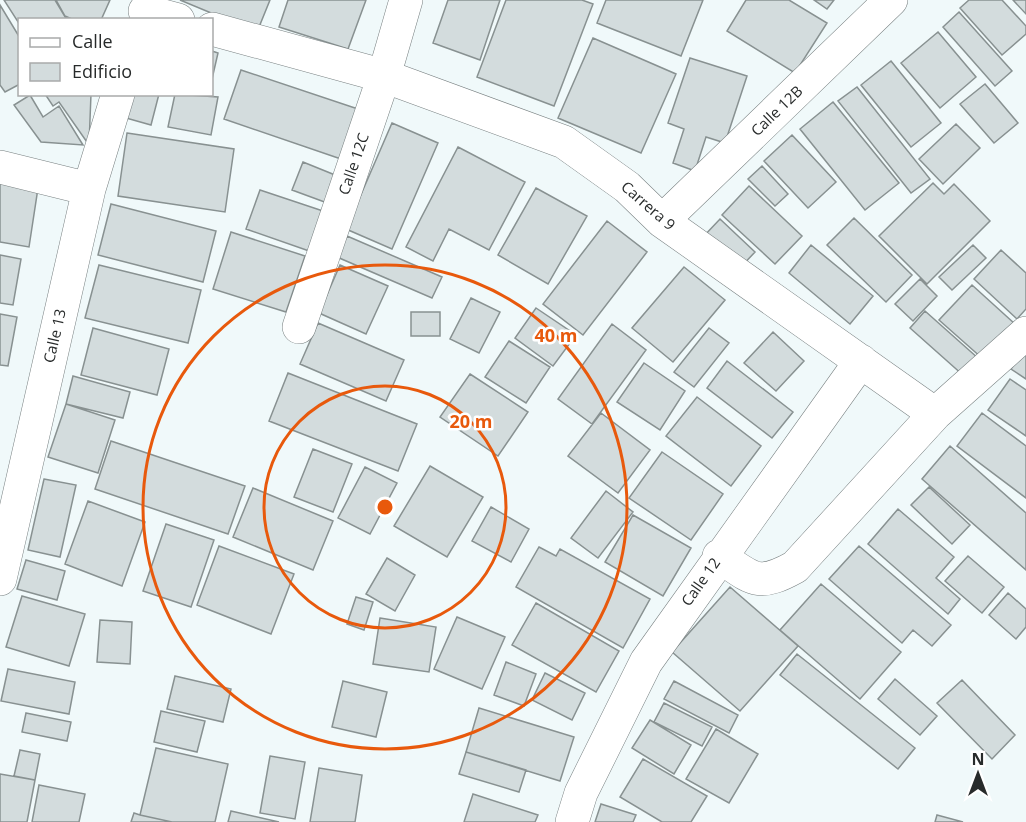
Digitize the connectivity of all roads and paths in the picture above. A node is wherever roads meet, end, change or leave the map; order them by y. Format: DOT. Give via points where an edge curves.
graph roads {
  1 [pos="406,0"];
  2 [pos="891,0"];
  3 [pos="145,10"];
  4 [pos="171,18"];
  5 [pos="213,29"];
  6 [pos="384,76"];
  7 [pos="117,96"];
  8 [pos="0,167"];
  9 [pos="89,189"];
  10 [pos="662,221"];
  11 [pos="299,327"];
  12 [pos="1026,333"];
  13 [pos="861,361"];
  14 [pos="935,414"];
  15 [pos="719,556"];
  16 [pos="0,579"];
  17 [pos="573,822"];
  1 -- 6 [label="street, Calle 12C"];
  2 -- 10 [label="street, Calle 12B"];
  3 -- 4 [label="street"];
  5 -- 6 [label="street, Carrera 9"];
  6 -- 10 [label="street, Carrera 9" via="564,142 627,187"];
  6 -- 11 [label="street, Calle 12C"];
  7 -- 9 [label="street, Calle 13"];
  8 -- 9 [label="street"];
  9 -- 16 [label="street, Calle 13"];
  10 -- 13 [label="street, Carrera 9"];
  12 -- 14 [label="street"];
  13 -- 14 [label="street, Carrera 9"];
  13 -- 15 [label="street, Calle 12"];
  14 -- 15 [label="street" via="795,567 772,579 752,579"];
  15 -- 17 [label="street, Calle 12" via="646,662 582,793"];
}
